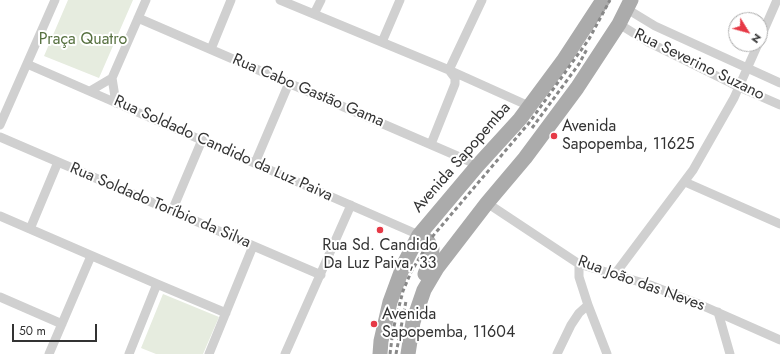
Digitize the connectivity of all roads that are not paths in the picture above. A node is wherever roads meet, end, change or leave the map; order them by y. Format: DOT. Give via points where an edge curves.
graph roads {
  1 [pos="55,0"];
  2 [pos="146,0"];
  3 [pos="231,0"];
  4 [pos="280,0"];
  5 [pos="321,0"];
  6 [pos="400,0"];
  7 [pos="482,0"];
  8 [pos="603,0"];
  9 [pos="777,0"];
  10 [pos="629,4"];
  11 [pos="314,14"];
  12 [pos="138,18"];
  13 [pos="768,21"];
  14 [pos="619,24"];
  15 [pos="382,42"];
  16 [pos="211,49"];
  17 [pos="754,52"];
  18 [pos="27,64"];
  19 [pos="747,68"];
  20 [pos="450,70"];
  21 [pos="112,78"];
  22 [pos="289,83"];
  23 [pos="780,83"];
  24 [pos="739,87"];
  25 [pos="90,91"];
  26 [pos="116,103"];
  27 [pos="780,105"];
  28 [pos="529,106"];
  29 [pos="0,126"];
  30 [pos="0,137"];
  31 [pos="202,140"];
  32 [pos="431,144"];
  33 [pos="58,162"];
  34 [pos="255,163"];
  35 [pos="478,165"];
  36 [pos="685,182"];
  37 [pos="488,203"];
  38 [pos="351,205"];
  39 [pos="172,211"];
  40 [pos="0,216"];
  41 [pos="780,224"];
  42 [pos="30,229"];
  43 [pos="420,235"];
  44 [pos="253,246"];
  45 [pos="91,256"];
  46 [pos="579,264"];
  47 [pos="615,274"];
  48 [pos="321,275"];
  49 [pos="158,284"];
  50 [pos="424,290"];
  51 [pos="0,297"];
  52 [pos="588,304"];
  53 [pos="718,312"];
  54 [pos="226,313"];
  55 [pos="62,324"];
  56 [pos="780,340"];
  57 [pos="49,354"];
  58 [pos="129,354"];
  59 [pos="209,354"];
  60 [pos="286,354"];
  61 [pos="380,354"];
  62 [pos="408,354"];
  63 [pos="557,354"];
  64 [pos="607,354"];
  65 [pos="730,354"];
  1 -- 18 [label="street"];
  2 -- 12 [label="street"];
  3 -- 16 [label="street"];
  4 -- 11 [label="street"];
  5 -- 11 [label="street"];
  6 -- 15 [label="street"];
  7 -- 20 [label="street"];
  8 -- 10 [label="main road"];
  8 -- 14 [label="main road" via="608,14"];
  8 -- 28 [label="main road, Avenida Sapopemba" via="563,61"];
  9 -- 13 [label="street"];
  10 -- 14 [label="main road"];
  10 -- 19 [label="street, Rua Severino Suzano" via="656,26"];
  11 -- 15 [label="street"];
  12 -- 16 [label="street, Rua Cabo Gastão Gama"];
  12 -- 21 [label="street"];
  14 -- 24 [label="street, Rua Severino Suzano" via="648,42"];
  14 -- 37 [label="main road" via="578,88"];
  15 -- 20 [label="street"];
  16 -- 22 [label="street, Rua Cabo Gastão Gama"];
  17 -- 19 [label="street"];
  18 -- 25 [label="street, Rua Soldado Candido da Luz Paiva"];
  18 -- 29 [label="street"];
  19 -- 23 [label="street, Rua Severino Suzano"];
  19 -- 24 [label="street"];
  20 -- 28 [label="street"];
  20 -- 32 [label="street" via="455,78 455,84"];
  21 -- 25 [label="street"];
  21 -- 26 [label="street"];
  22 -- 32 [label="street, Rua Cabo Gastão Gama"];
  22 -- 34 [label="street"];
  24 -- 27 [label="street, Rua Severino Suzano"];
  24 -- 36 [label="street"];
  25 -- 26 [label="street, Rua Soldado Candido da Luz Paiva"];
  26 -- 31 [label="street, Rua Soldado Candido da Luz Paiva"];
  28 -- 35 [label="main road, Avenida Sapopemba"];
  30 -- 33 [label="street, Rua Soldado Toríbio da Silva"];
  31 -- 34 [label="street, Rua Soldado Candido da Luz Paiva"];
  31 -- 39 [label="street"];
  32 -- 35 [label="street, Rua Cabo Gastão Gama"];
  33 -- 39 [label="street, Rua Soldado Toríbio da Silva"];
  33 -- 42 [label="street"];
  34 -- 38 [label="street, Rua Soldado Candido da Luz Paiva"];
  35 -- 43 [label="main road, Avenida Sapopemba"];
  36 -- 41 [label="street"];
  36 -- 47 [label="street"];
  37 -- 46 [label="street, Rua João das Neves"];
  37 -- 50 [label="main road" via="445,256"];
  38 -- 43 [label="street, Rua Soldado Candido da Luz Paiva"];
  38 -- 48 [label="street"];
  39 -- 44 [label="street, Rua Soldado Toríbio da Silva"];
  40 -- 42 [label="street"];
  42 -- 45 [label="street"];
  43 -- 50 [label="main road" via="427,240 432,249 422,283"];
  43 -- 61 [label="main road, Avenida Sapopemba" via="404,264 390,302"];
  44 -- 48 [label="street, Rua Soldado Toríbio da Silva"];
  44 -- 54 [label="street"];
  45 -- 49 [label="street"];
  45 -- 55 [label="street"];
  46 -- 47 [label="street, Rua João das Neves"];
  46 -- 52 [label="street" via="579,277"];
  47 -- 53 [label="street, Rua João das Neves" via="650,284"];
  48 -- 60 [label="street"];
  49 -- 54 [label="street"];
  49 -- 58 [label="street"];
  50 -- 62 [label="main road" via="413,322"];
  51 -- 55 [label="street"];
  52 -- 63 [label="street" via="571,325"];
  52 -- 64 [label="street"];
  53 -- 56 [label="street, Rua João das Neves"];
  53 -- 65 [label="street"];
  54 -- 59 [label="street"];
  55 -- 57 [label="street"];
}
